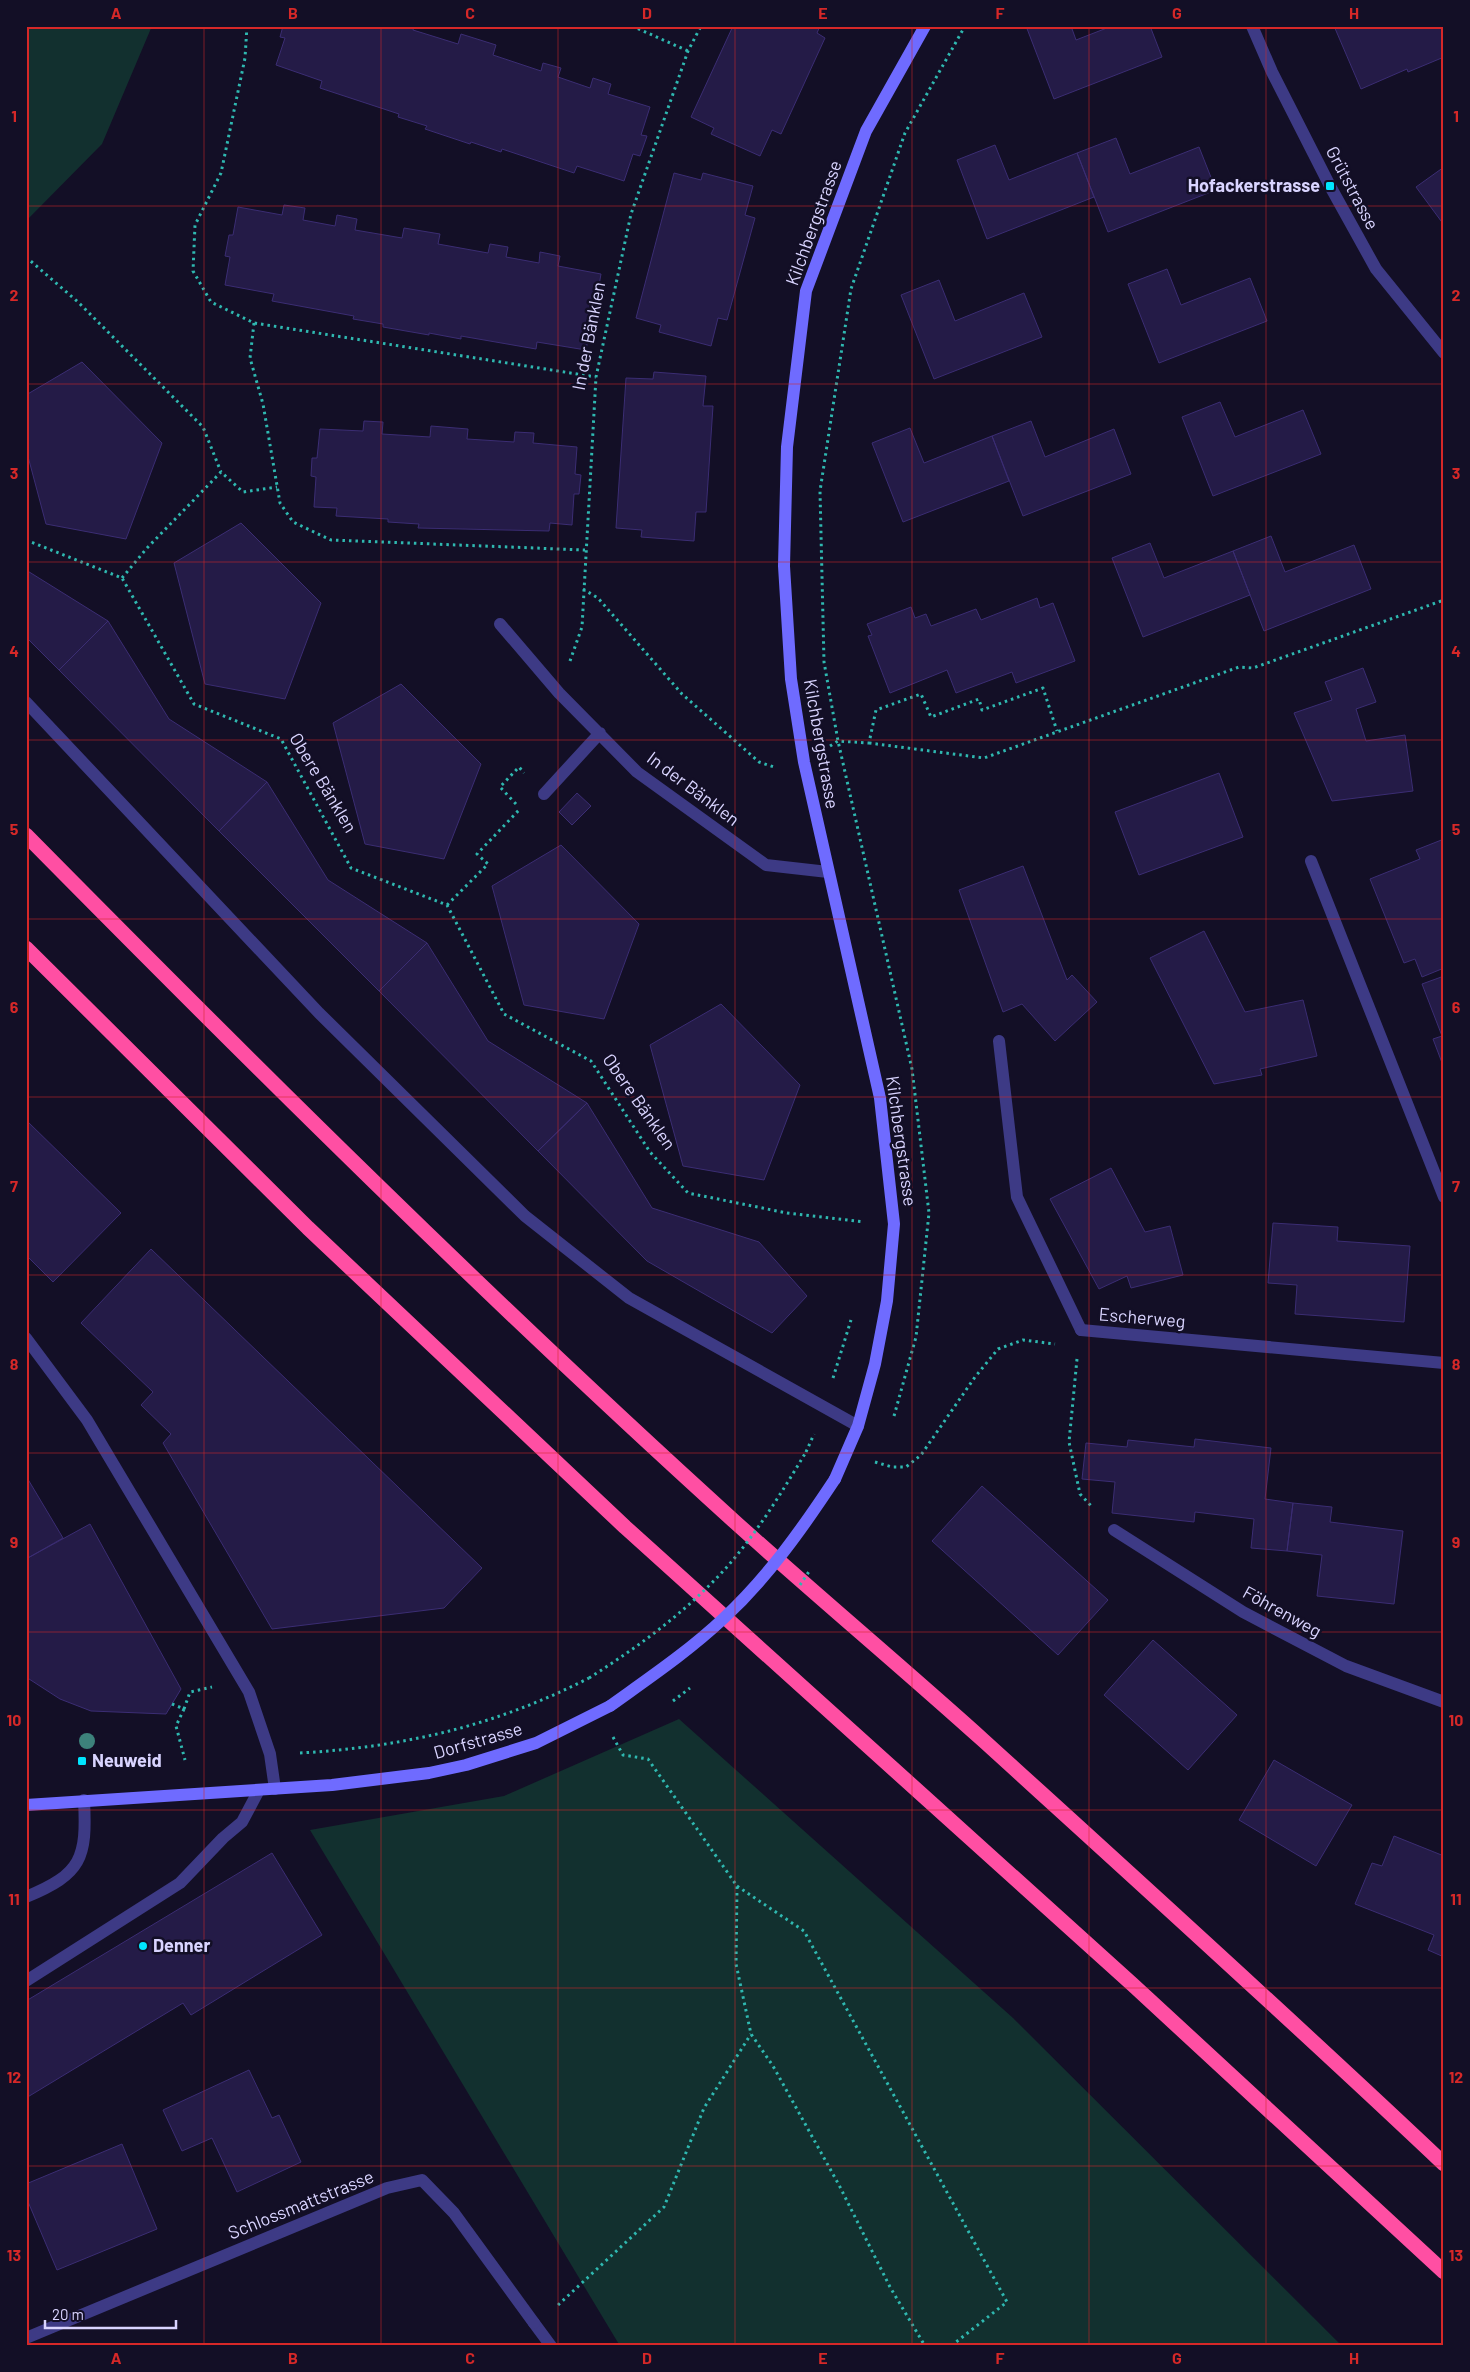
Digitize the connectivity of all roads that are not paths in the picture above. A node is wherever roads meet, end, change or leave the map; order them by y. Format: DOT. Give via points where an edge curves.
graph roads {
  1 [pos="925,26"];
  2 [pos="1252,26"];
  3 [pos="1444,353"];
  4 [pos="500,624"];
  5 [pos="26,702"];
  6 [pos="600,733"];
  7 [pos="544,794"];
  8 [pos="26,836"];
  9 [pos="1311,861"];
  10 [pos="828,872"];
  11 [pos="26,948"];
  12 [pos="999,1041"];
  13 [pos="1444,1197"];
  14 [pos="26,1338"];
  15 [pos="1444,1363"];
  16 [pos="858,1426"];
  17 [pos="835,1479"];
  18 [pos="1114,1530"];
  19 [pos="1444,1702"];
  20 [pos="275,1789"];
  21 [pos="259,1790"];
  22 [pos="84,1800"];
  23 [pos="26,1805"];
  24 [pos="26,1897"];
  25 [pos="26,1980"];
  26 [pos="1444,2164"];
  27 [pos="1444,2272"];
  28 [pos="26,2338"];
  29 [pos="551,2346"];
  1 -- 10 [label="street, Kilchbergstrasse" via="866,131 806,291 786,447 784,566 791,679 804,762"];
  2 -- 3 [label="street, Grütstrasse" via="1325,178 1376,269"];
  4 -- 6 [label="street, In der Bänklen" via="559,693"];
  5 -- 16 [label="street" via="319,1013 525,1216 629,1298"];
  6 -- 7 [label="street"];
  6 -- 10 [label="street, In der Bänklen" via="637,772 766,864"];
  8 -- 26 [label="highway" via="312,1122 561,1360 736,1522 978,1736"];
  9 -- 13 [label="street"];
  10 -- 16 [label="street, Kilchbergstrasse" via="880,1098 894,1224 887,1301 875,1364"];
  11 -- 27 [label="highway" via="308,1228 625,1527 1132,1984"];
  12 -- 15 [label="street, Escherweg" via="1017,1196 1081,1330"];
  14 -- 20 [label="street" via="87,1420 249,1692 270,1754"];
  16 -- 17 [label="street, Kilchbergstrasse"];
  17 -- 20 [label="street, Dorfstrasse, bridge" via="803,1529 766,1575 724,1618 688,1649 610,1706 536,1742 466,1765 382,1780"];
  18 -- 19 [label="street, Föhrenweg" via="1244,1612 1346,1666"];
  20 -- 21 [label="street, Dorfstrasse"];
  21 -- 22 [label="street, Dorfstrasse"];
  21 -- 25 [label="street" via="242,1822 180,1884"];
  22 -- 23 [label="street, Dorfstrasse"];
  22 -- 24 [label="street" via="82,1854 68,1874"];
  28 -- 29 [label="street, Schlossmattstrasse" via="387,2188 422,2180 454,2213"];
}
